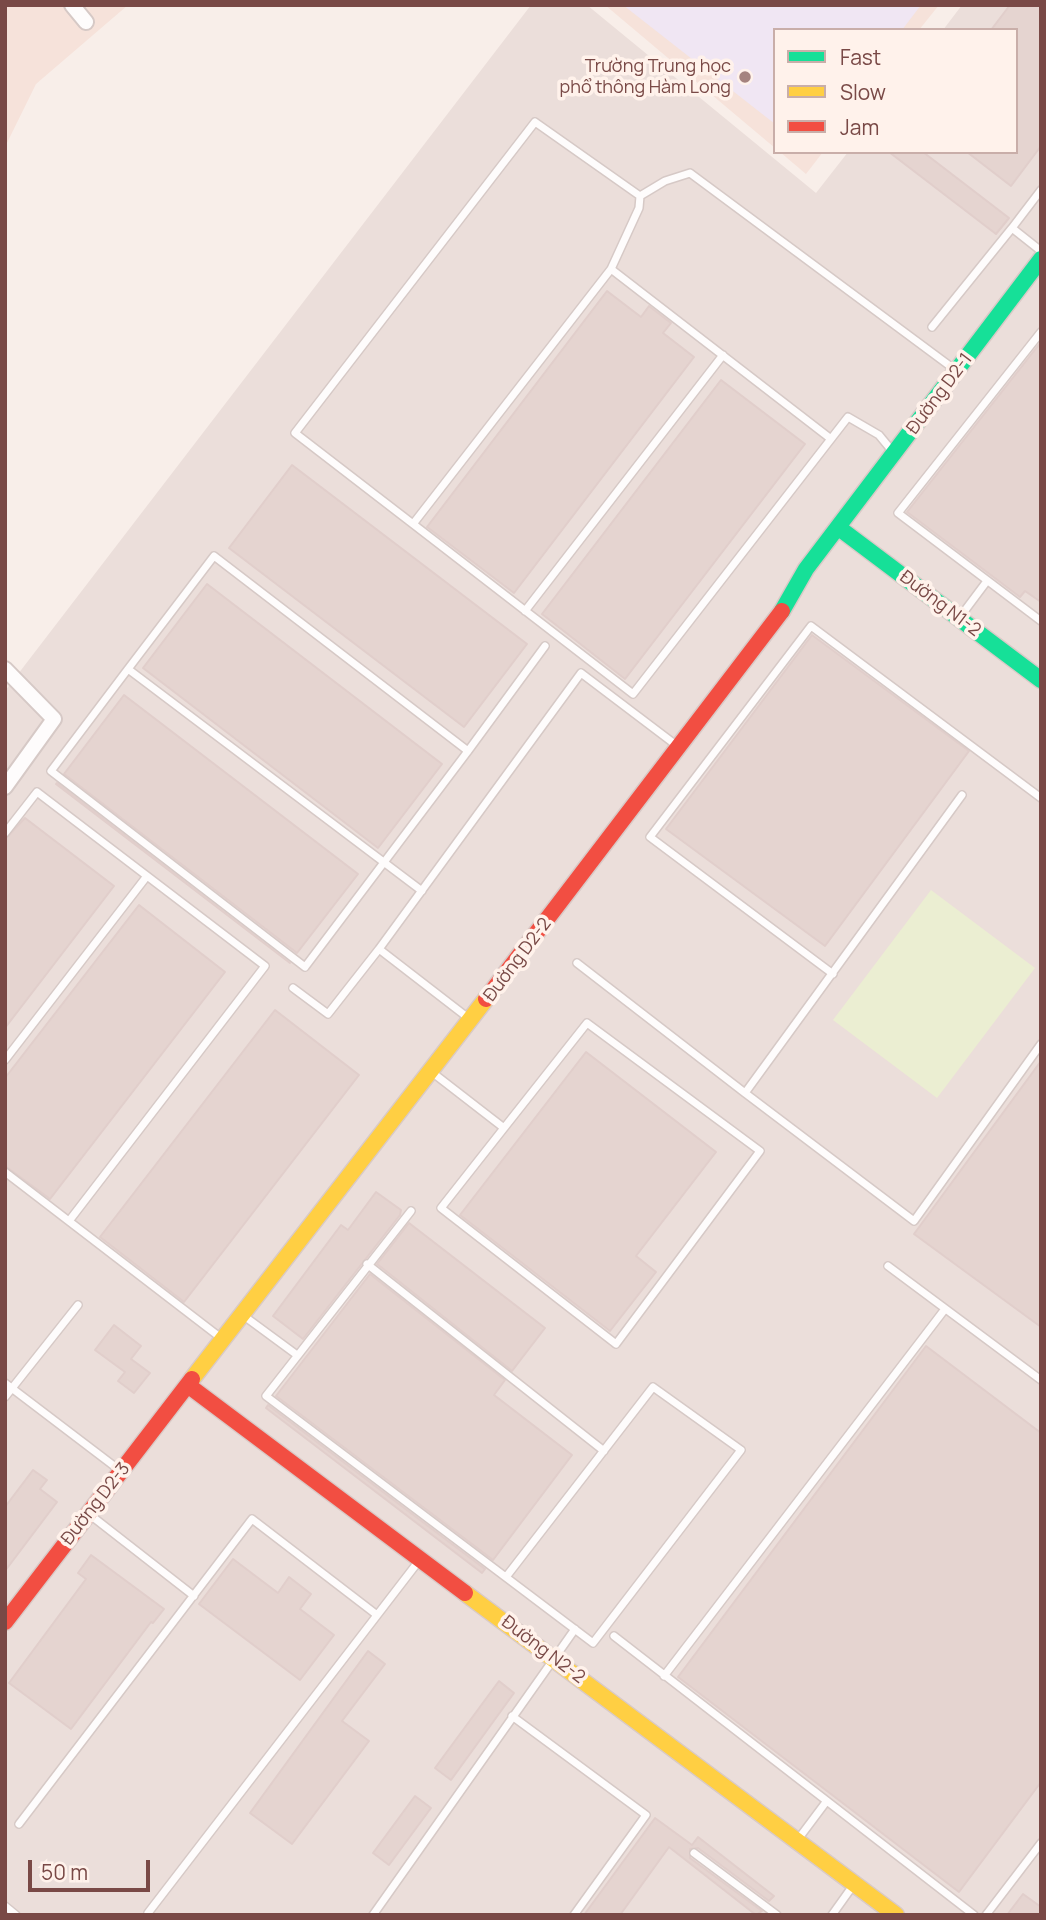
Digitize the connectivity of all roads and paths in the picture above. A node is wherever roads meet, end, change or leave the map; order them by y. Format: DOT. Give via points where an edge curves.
graph roads {
  1 [pos="72,5"];
  2 [pos="86,22"];
  3 [pos="1041,190"];
  4 [pos="640,196"];
  5 [pos="1012,228"];
  6 [pos="1041,251"];
  7 [pos="1041,259"];
  8 [pos="611,269"];
  9 [pos="932,327"];
  10 [pos="1041,332"];
  11 [pos="723,355"];
  12 [pos="957,371"];
  13 [pos="831,439"];
  14 [pos="894,453"];
  15 [pos="413,524"];
  16 [pos="839,528"];
  17 [pos="987,581"];
  18 [pos="525,611"];
  19 [pos="959,619"];
  20 [pos="1041,621"];
  21 [pos="545,646"];
  22 [pos="5,669"];
  23 [pos="128,669"];
  24 [pos="1041,680"];
  25 [pos="679,747"];
  26 [pos="468,751"];
  27 [pos="5,787"];
  28 [pos="962,795"];
  29 [pos="1041,798"];
  30 [pos="5,833"];
  31 [pos="384,862"];
  32 [pos="147,876"];
  33 [pos="422,891"];
  34 [pos="379,949"];
  35 [pos="577,962"];
  36 [pos="833,974"];
  37 [pos="293,988"];
  38 [pos="472,1020"];
  39 [pos="1041,1044"];
  40 [pos="5,1060"];
  41 [pos="432,1072"];
  42 [pos="745,1093"];
  43 [pos="504,1128"];
  44 [pos="5,1172"];
  45 [pos="411,1211"];
  46 [pos="69,1221"];
  47 [pos="367,1264"];
  48 [pos="888,1266"];
  49 [pos="78,1305"];
  50 [pos="945,1309"];
  51 [pos="242,1315"];
  52 [pos="223,1339"];
  53 [pos="297,1355"];
  54 [pos="1041,1380"];
  55 [pos="9,1386"];
  56 [pos="189,1386"];
  57 [pos="5,1397"];
  58 [pos="604,1451"];
  59 [pos="121,1472"];
  60 [pos="89,1514"];
  61 [pos="421,1558"];
  62 [pos="506,1577"];
  63 [pos="194,1596"];
  64 [pos="9,1611"];
  65 [pos="377,1615"];
  66 [pos="575,1629"];
  67 [pos="614,1636"];
  68 [pos="554,1658"];
  69 [pos="664,1676"];
  70 [pos="512,1716"];
  71 [pos="826,1802"];
  72 [pos="19,1824"];
  73 [pos="796,1842"];
  74 [pos="1041,1843"];
  75 [pos="694,1853"];
  76 [pos="854,1884"];
  77 [pos="5,1906"];
  78 [pos="148,1913"];
  79 [pos="16,1915"];
  80 [pos="373,1915"];
  81 [pos="574,1915"];
  82 [pos="777,1915"];
  83 [pos="832,1915"];
  84 [pos="896,1915"];
  85 [pos="974,1915"];
  86 [pos="986,1915"];
  1 -- 2 [label="street"];
  3 -- 5 [label="lane"];
  4 -- 8 [label="lane" via="639,208"];
  4 -- 12 [label="lane" via="690,173"];
  4 -- 15 [label="lane" via="535,122 295,433"];
  5 -- 6 [label="lane"];
  5 -- 9 [label="lane"];
  7 -- 12 [label="main road, Đường D2-1"];
  8 -- 11 [label="lane"];
  8 -- 15 [label="lane"];
  10 -- 17 [label="lane" via="898,513"];
  11 -- 13 [label="lane"];
  11 -- 18 [label="lane"];
  12 -- 14 [label="main road, Đường D2-1"];
  13 -- 14 [label="lane" via="848,417 879,435"];
  13 -- 18 [label="lane" via="633,694"];
  14 -- 16 [label="main road, Đường D2-1"];
  15 -- 18 [label="lane"];
  16 -- 19 [label="main road, Đường N1-2"];
  16 -- 25 [label="main road, Đường D2-2" via="806,569 772,627"];
  17 -- 19 [label="lane"];
  17 -- 20 [label="lane"];
  19 -- 24 [label="main road, Đường N1-2"];
  21 -- 26 [label="lane"];
  22 -- 27 [label="street" via="54,719"];
  23 -- 26 [label="lane" via="215,556"];
  23 -- 31 [label="lane"];
  23 -- 31 [label="lane" via="51,771 305,967"];
  25 -- 33 [label="lane" via="581,673"];
  25 -- 38 [label="main road, Đường D2-2"];
  26 -- 31 [label="lane"];
  28 -- 36 [label="lane"];
  29 -- 36 [label="lane" via="811,626 650,837"];
  30 -- 32 [label="lane" via="37,792"];
  31 -- 33 [label="lane"];
  32 -- 40 [label="lane"];
  32 -- 46 [label="lane" via="265,966"];
  33 -- 34 [label="lane"];
  34 -- 37 [label="lane" via="328,1014"];
  34 -- 38 [label="lane"];
  35 -- 42 [label="lane"];
  36 -- 42 [label="lane"];
  38 -- 41 [label="main road, Đường D2-2"];
  39 -- 42 [label="lane" via="914,1221"];
  41 -- 43 [label="lane"];
  41 -- 51 [label="main road, Đường D2-2"];
  43 -- 43 [label="lane" via="441,1208 616,1344 760,1151 587,1023"];
  44 -- 46 [label="lane"];
  45 -- 47 [label="lane"];
  46 -- 52 [label="lane"];
  47 -- 53 [label="lane"];
  47 -- 58 [label="lane"];
  48 -- 50 [label="lane"];
  49 -- 55 [label="lane"];
  50 -- 54 [label="lane"];
  50 -- 69 [label="lane"];
  51 -- 52 [label="main road, Đường D2-2"];
  51 -- 53 [label="lane"];
  52 -- 56 [label="main road, Đường D2-2"];
  53 -- 62 [label="lane" via="266,1396"];
  55 -- 57 [label="lane"];
  55 -- 59 [label="lane"];
  56 -- 59 [label="main road, Đường D2-3"];
  56 -- 61 [label="main road, Đường N2-2"];
  58 -- 62 [label="lane"];
  58 -- 66 [label="lane" via="653,1387 741,1450 593,1643"];
  59 -- 60 [label="main road, Đường D2-3"];
  60 -- 63 [label="lane"];
  60 -- 64 [label="main road, Đường D2-3"];
  61 -- 65 [label="lane"];
  61 -- 68 [label="main road, Đường N2-2"];
  62 -- 66 [label="lane"];
  63 -- 65 [label="lane" via="253,1519"];
  63 -- 72 [label="lane"];
  65 -- 78 [label="lane"];
  66 -- 68 [label="lane"];
  67 -- 69 [label="lane"];
  68 -- 70 [label="lane"];
  68 -- 73 [label="main road, Đường N2-2"];
  69 -- 71 [label="lane"];
  70 -- 80 [label="lane"];
  70 -- 81 [label="lane" via="646,1815"];
  71 -- 73 [label="lane"];
  71 -- 85 [label="lane"];
  73 -- 76 [label="main road, Đường N2-2"];
  74 -- 86 [label="lane"];
  75 -- 82 [label="lane"];
  76 -- 83 [label="lane"];
  76 -- 84 [label="main road, Đường N2-2"];
  77 -- 79 [label="lane"];
}
